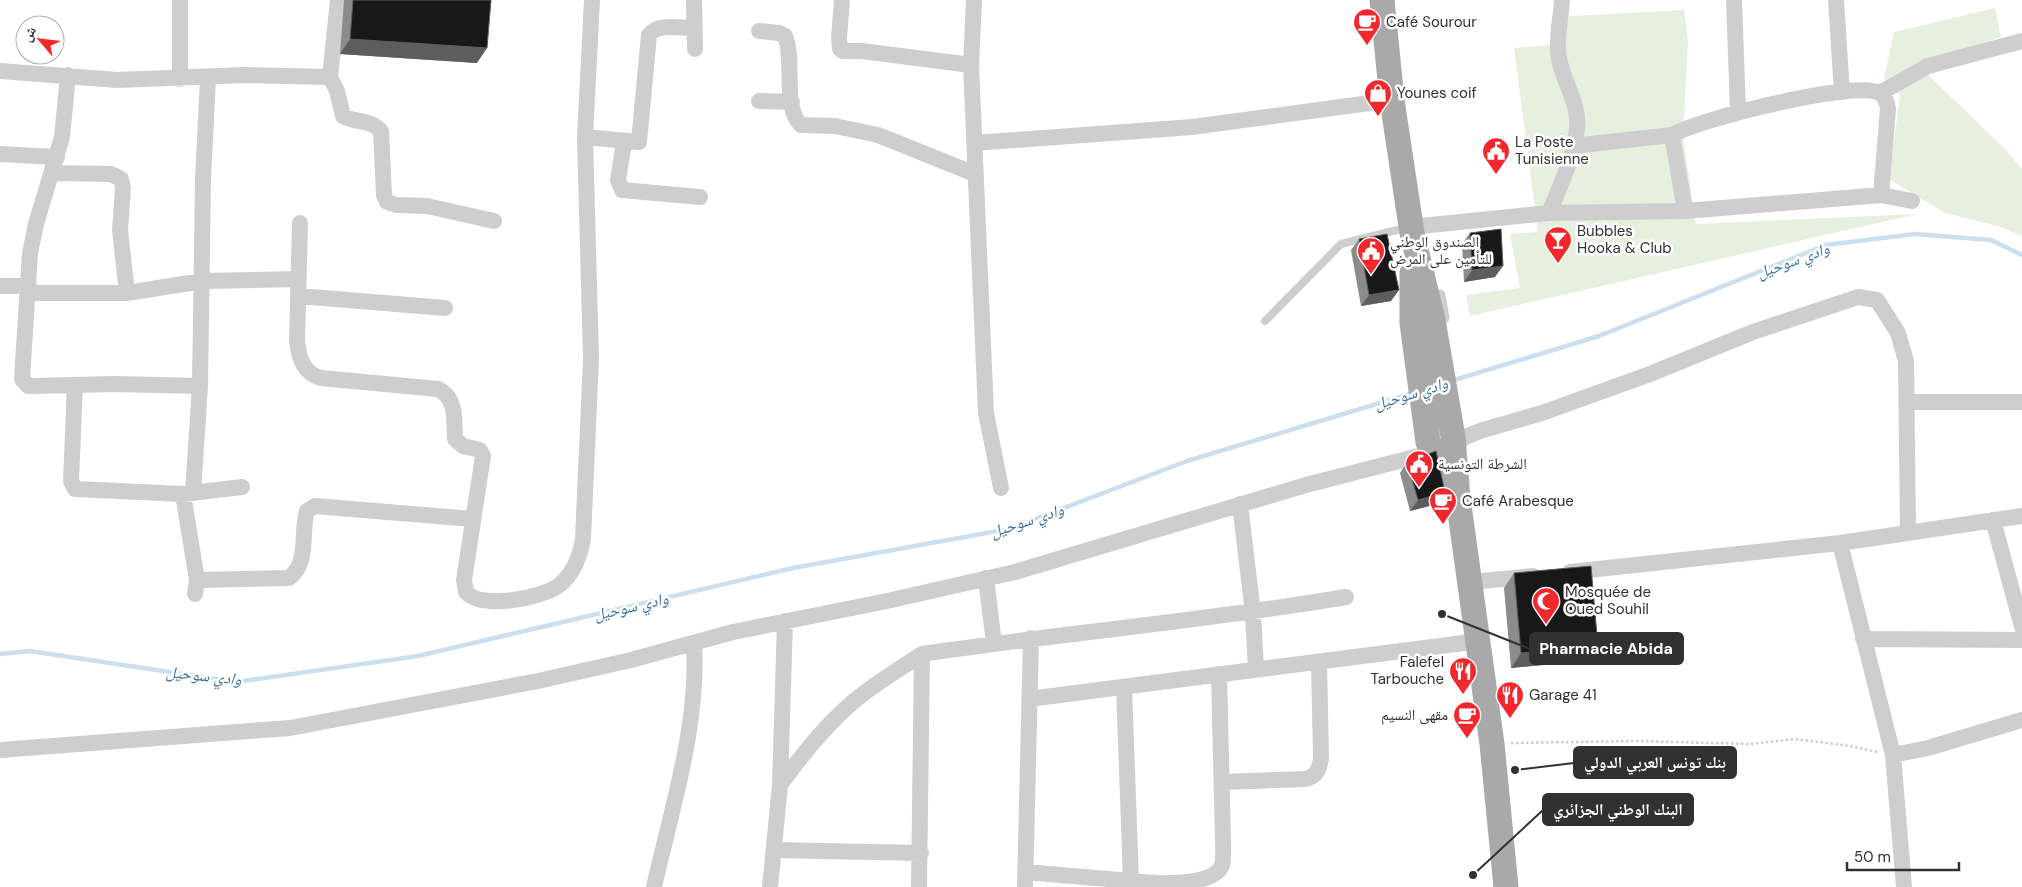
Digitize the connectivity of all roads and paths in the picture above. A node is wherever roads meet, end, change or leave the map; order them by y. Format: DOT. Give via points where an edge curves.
graph roads {
  1 [pos="180,0"];
  2 [pos="338,0"];
  3 [pos="592,0"];
  4 [pos="694,0"];
  5 [pos="842,0"];
  6 [pos="974,0"];
  7 [pos="1382,0"];
  8 [pos="1562,0"];
  9 [pos="1734,0"];
  10 [pos="1836,0"];
  11 [pos="693,28"];
  12 [pos="759,32"];
  13 [pos="2022,41"];
  14 [pos="695,49"];
  15 [pos="971,64"];
  16 [pos="0,71"];
  17 [pos="68,75"];
  18 [pos="330,77"];
  19 [pos="208,78"];
  20 [pos="180,79"];
  21 [pos="1842,92"];
  22 [pos="1880,93"];
  23 [pos="1392,100"];
  24 [pos="759,101"];
  25 [pos="792,102"];
  26 [pos="1738,111"];
  27 [pos="1672,135"];
  28 [pos="585,137"];
  29 [pos="624,142"];
  30 [pos="974,143"];
  31 [pos="1572,146"];
  32 [pos="0,154"];
  33 [pos="55,165"];
  34 [pos="974,174"];
  35 [pos="1881,195"];
  36 [pos="700,197"];
  37 [pos="1912,201"];
  38 [pos="1685,211"];
  39 [pos="1550,213"];
  40 [pos="494,221"];
  41 [pos="300,223"];
  42 [pos="1411,230"];
  43 [pos="299,279"];
  44 [pos="202,281"];
  45 [pos="0,286"];
  46 [pos="29,289"];
  47 [pos="127,293"];
  48 [pos="1440,295"];
  49 [pos="299,296"];
  50 [pos="445,308"];
  51 [pos="1265,321"];
  52 [pos="75,385"];
  53 [pos="200,386"];
  54 [pos="1907,402"];
  55 [pos="2022,402"];
  56 [pos="1449,440"];
  57 [pos="242,487"];
  58 [pos="1001,488"];
  59 [pos="188,493"];
  60 [pos="1240,504"];
  61 [pos="2022,516"];
  62 [pos="473,519"];
  63 [pos="1993,520"];
  64 [pos="1908,532"];
  65 [pos="1840,543"];
  66 [pos="986,578"];
  67 [pos="1471,582"];
  68 [pos="1346,597"];
  69 [pos="1253,613"];
  70 [pos="785,622"];
  71 [pos="2022,627"];
  72 [pos="1031,638"];
  73 [pos="1863,639"];
  74 [pos="2022,640"];
  75 [pos="1479,641"];
  76 [pos="694,643"];
  77 [pos="994,643"];
  78 [pos="922,654"];
  79 [pos="1318,662"];
  80 [pos="1256,670"];
  81 [pos="1219,674"];
  82 [pos="1124,687"];
  83 [pos="1029,699"];
  84 [pos="2022,720"];
  85 [pos="1492,744"];
  86 [pos="0,750"];
  87 [pos="1893,755"];
  88 [pos="1222,782"];
  89 [pos="780,785"];
  90 [pos="774,850"];
  91 [pos="921,853"];
  92 [pos="1025,880"];
  93 [pos="1130,881"];
  94 [pos="654,887"];
  95 [pos="770,887"];
  96 [pos="919,887"];
  97 [pos="1506,887"];
  98 [pos="1904,887"];
  1 -- 20 [label="street"];
  2 -- 18 [label="street"];
  3 -- 28 [label="street"];
  4 -- 11 [label="street"];
  5 -- 15 [label="street" via="839,45 843,52 862,51"];
  6 -- 15 [label="street"];
  7 -- 23 [label="main road"];
  8 -- 31 [label="street" via="1558,50 1563,77 1576,112 1577,128"];
  9 -- 26 [label="street"];
  10 -- 21 [label="street"];
  11 -- 14 [label="street"];
  11 -- 29 [label="street" via="662,28 649,35 642,135 637,143"];
  12 -- 25 [label="street" via="779,32 785,36"];
  13 -- 22 [label="street" via="1928,66"];
  15 -- 30 [label="street"];
  16 -- 17 [label="street"];
  17 -- 20 [label="street" via="117,80"];
  17 -- 33 [label="street" via="62,137"];
  18 -- 19 [label="street" via="245,75"];
  18 -- 40 [label="street" via="343,116 368,122 381,130 387,202 427,206"];
  19 -- 20 [label="street"];
  19 -- 44 [label="street"];
  21 -- 22 [label="street" via="1869,90"];
  21 -- 26 [label="street"];
  22 -- 35 [label="street" via="1886,99 1888,109"];
  23 -- 30 [label="street" via="1192,127"];
  23 -- 42 [label="main road"];
  24 -- 25 [label="street"];
  25 -- 34 [label="street" via="797,122 801,125 835,126 878,135"];
  26 -- 27 [label="street"];
  27 -- 31 [label="street"];
  27 -- 38 [label="street"];
  28 -- 29 [label="street"];
  28 -- 62 [label="street" via="591,359 581,551 567,577 544,594 495,603 476,600 466,592 464,580"];
  29 -- 36 [label="street" via="618,180 622,190"];
  30 -- 34 [label="street"];
  31 -- 39 [label="street"];
  32 -- 33 [label="street"];
  33 -- 46 [label="street" via="32,240"];
  33 -- 47 [label="street" via="111,174 121,179 120,230"];
  34 -- 58 [label="street" via="986,413"];
  35 -- 37 [label="street"];
  35 -- 38 [label="street"];
  38 -- 39 [label="street"];
  39 -- 42 [label="street"];
  41 -- 43 [label="street"];
  42 -- 51 [label="lane" via="1341,244"];
  42 -- 56 [label="main road" via="1422,322"];
  43 -- 44 [label="street"];
  43 -- 49 [label="street"];
  44 -- 47 [label="street"];
  44 -- 53 [label="street"];
  45 -- 46 [label="street"];
  46 -- 47 [label="street"];
  46 -- 52 [label="street" via="24,383 34,386"];
  48 -- 56 [label="street"];
  49 -- 50 [label="street"];
  49 -- 62 [label="street" via="298,352 309,373 321,378 438,389 449,396 455,439 459,444 482,452"];
  52 -- 53 [label="street"];
  52 -- 59 [label="street" via="72,486 79,490"];
  53 -- 59 [label="street"];
  54 -- 55 [label="street"];
  54 -- 56 [label="street" via="1906,361 1898,333 1877,300 1858,297 1753,332 1687,360 1542,412"];
  54 -- 64 [label="street"];
  56 -- 60 [label="street"];
  56 -- 67 [label="main road"];
  57 -- 59 [label="street"];
  59 -- 62 [label="street" via="196,587 289,578 301,560 307,511 315,506"];
  60 -- 66 [label="street"];
  60 -- 69 [label="street"];
  61 -- 63 [label="street"];
  63 -- 64 [label="street"];
  63 -- 71 [label="street"];
  64 -- 65 [label="street"];
  65 -- 67 [label="street"];
  65 -- 73 [label="street"];
  66 -- 70 [label="street"];
  66 -- 77 [label="street"];
  67 -- 75 [label="main road"];
  68 -- 69 [label="street"];
  69 -- 72 [label="street"];
  69 -- 80 [label="street"];
  70 -- 76 [label="street"];
  70 -- 89 [label="street"];
  72 -- 77 [label="street"];
  72 -- 83 [label="street"];
  73 -- 74 [label="street"];
  73 -- 87 [label="street"];
  75 -- 79 [label="street"];
  75 -- 85 [label="main road"];
  76 -- 86 [label="street" via="538,681 336,721 273,730"];
  76 -- 94 [label="street" via="696,678 689,728"];
  77 -- 78 [label="street"];
  78 -- 89 [label="street" via="843,710 810,745"];
  78 -- 91 [label="street"];
  79 -- 80 [label="street"];
  79 -- 88 [label="street" via="1321,759 1312,778"];
  80 -- 81 [label="street"];
  81 -- 82 [label="street"];
  81 -- 88 [label="street"];
  82 -- 83 [label="street"];
  82 -- 93 [label="street"];
  83 -- 92 [label="street"];
  84 -- 87 [label="street"];
  85 -- 87 [label="path" via="1637,741 1750,744 1795,739"];
  85 -- 97 [label="main road"];
  87 -- 98 [label="street"];
  88 -- 93 [label="street" via="1222,866 1216,878 1195,887"];
  89 -- 90 [label="street"];
  90 -- 91 [label="street"];
  90 -- 95 [label="street"];
  91 -- 96 [label="street"];
  92 -- 93 [label="street"];
}
